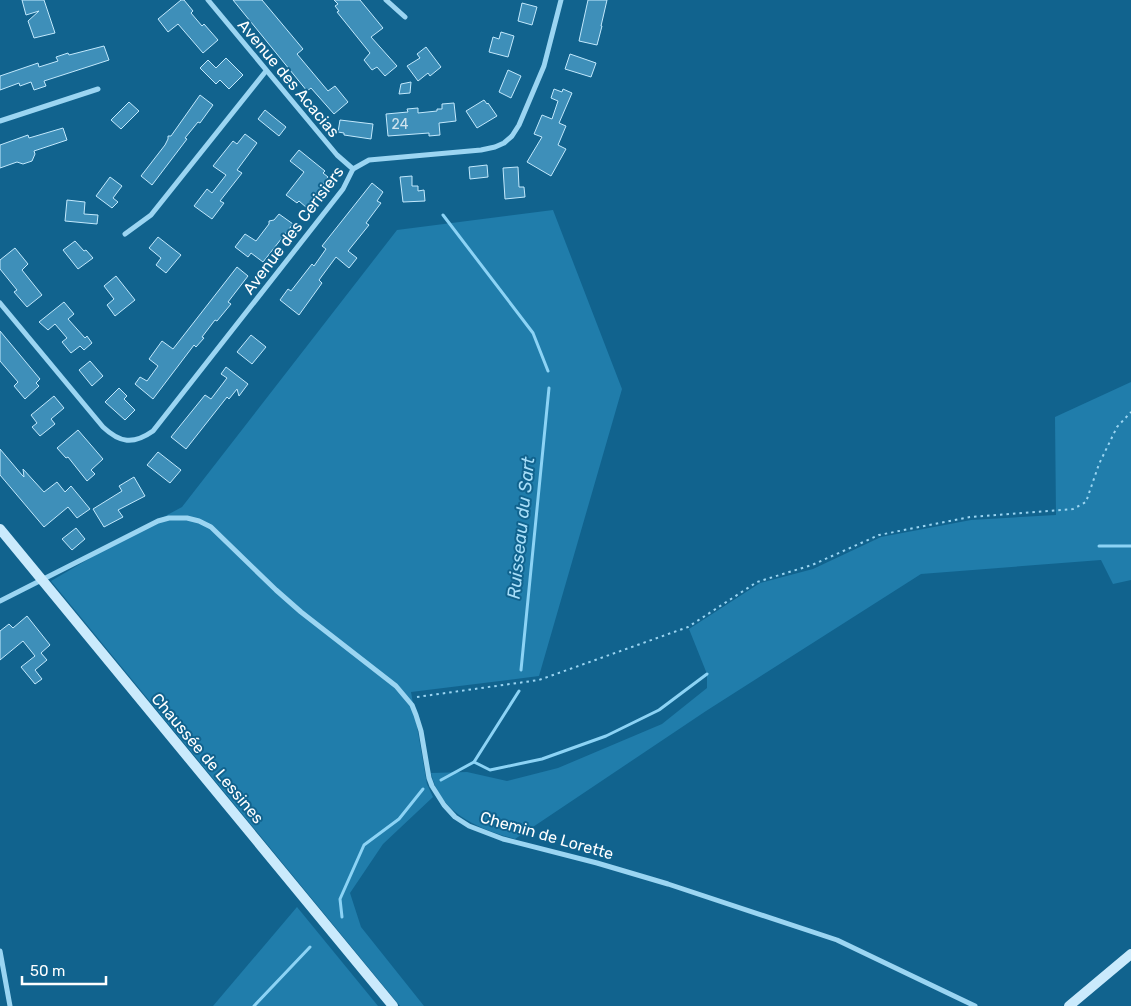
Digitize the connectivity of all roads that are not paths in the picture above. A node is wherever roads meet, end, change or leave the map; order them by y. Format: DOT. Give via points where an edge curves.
graph roads {
  1 [pos="208,0"];
  2 [pos="386,0"];
  3 [pos="561,0"];
  4 [pos="405,17"];
  5 [pos="266,71"];
  6 [pos="98,89"];
  7 [pos="0,121"];
  8 [pos="353,169"];
  9 [pos="125,234"];
  10 [pos="0,303"];
  11 [pos="0,529"];
  12 [pos="42,580"];
  13 [pos="0,601"];
  14 [pos="0,951"];
  15 [pos="1131,954"];
  16 [pos="10,1006"];
  17 [pos="393,1006"];
  18 [pos="976,1006"];
  19 [pos="1069,1006"];
  1 -- 5 [label="street, Avenue des Acacias"];
  2 -- 4 [label="street"];
  3 -- 8 [label="street, Avenue des Cerisiers" via="544,66 512,136 495,147 482,150 369,160"];
  5 -- 8 [label="street, Avenue des Acacias" via="337,155"];
  5 -- 9 [label="street" via="151,215"];
  6 -- 7 [label="street"];
  8 -- 10 [label="street, Avenue des Cerisiers" via="343,189 153,431 144,438 124,440 103,427"];
  11 -- 12 [label="main road, Chaussée de Lessines"];
  12 -- 13 [label="street, Chemin de Lorette"];
  12 -- 17 [label="main road, Chaussée de Lessines"];
  12 -- 18 [label="street, Chemin de Lorette" via="158,521 178,517 199,521 221,536 282,596 396,686 412,705 421,731 432,786 455,817 469,826 503,839 668,884 820,934"];
  14 -- 16 [label="street"];
  15 -- 19 [label="main road"];
}
